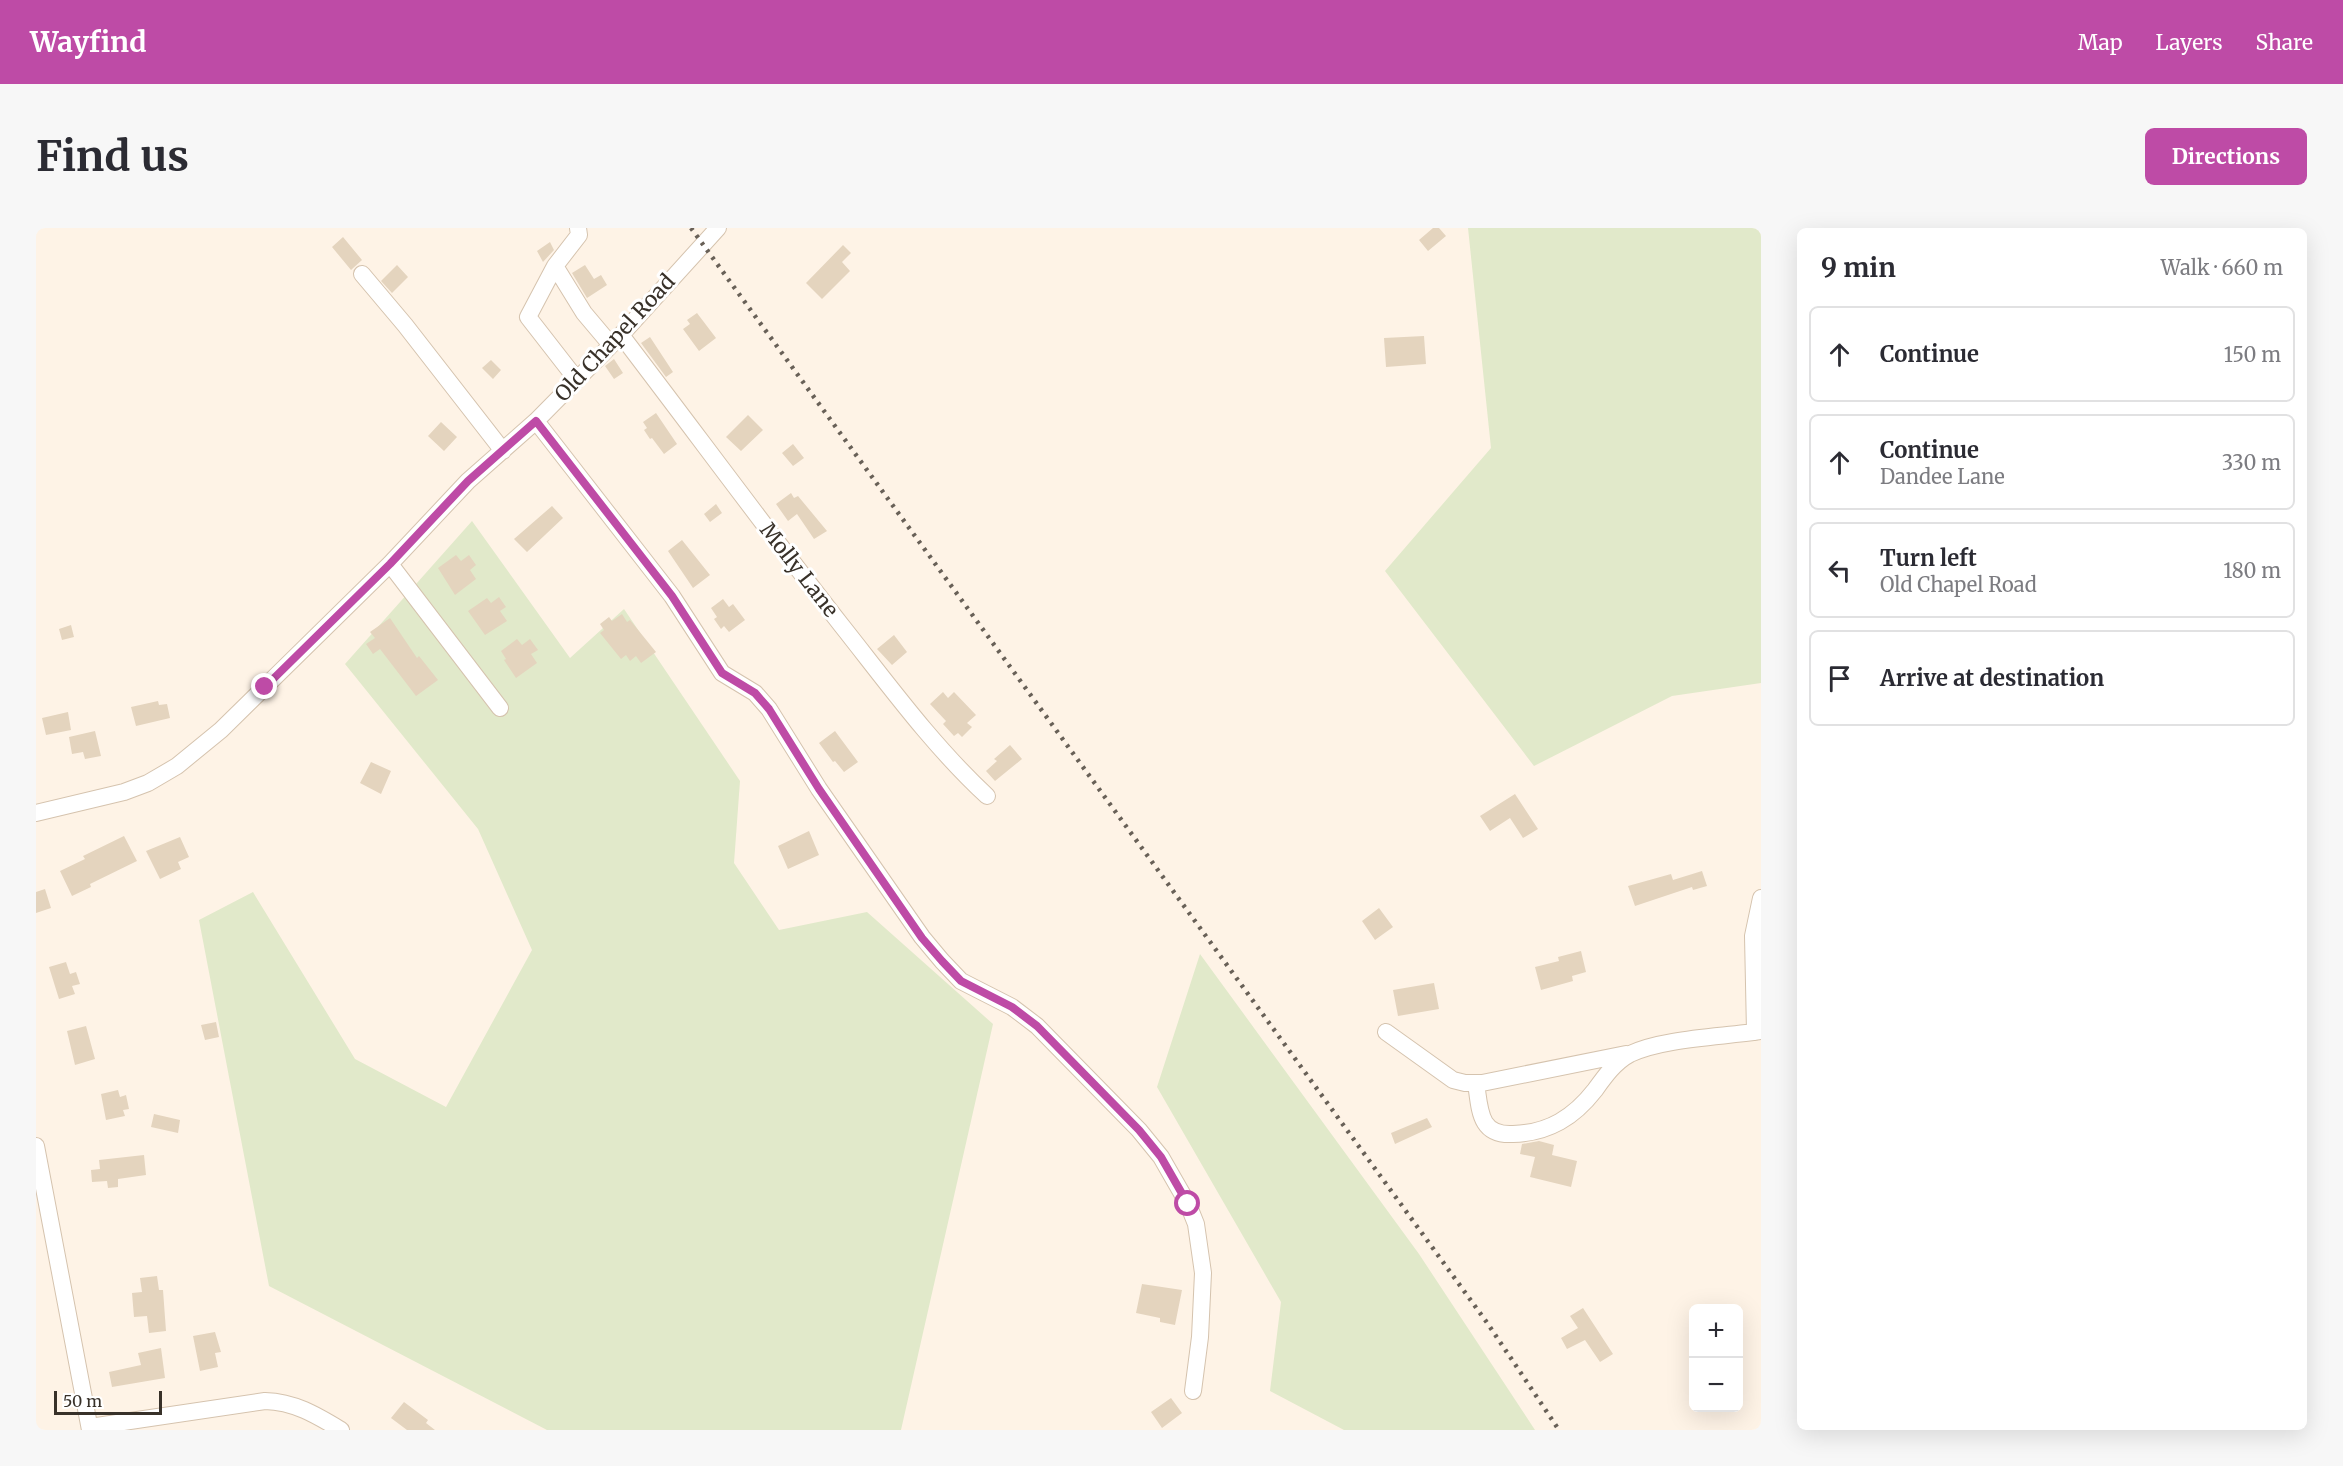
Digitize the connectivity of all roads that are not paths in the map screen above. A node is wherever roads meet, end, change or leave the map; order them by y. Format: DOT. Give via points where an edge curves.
graph roads {
  1 [pos="578,228"];
  2 [pos="718,228"];
  3 [pos="555,266"];
  4 [pos="362,274"];
  5 [pos="616,340"];
  6 [pos="577,380"];
  7 [pos="536,421"];
  8 [pos="502,451"];
  9 [pos="390,564"];
  10 [pos="500,708"];
  11 [pos="987,796"];
  12 [pos="36,813"];
  13 [pos="1761,898"];
  14 [pos="1758,1031"];
  15 [pos="1386,1032"];
  16 [pos="1633,1053"];
  17 [pos="1476,1083"];
  18 [pos="36,1146"];
  19 [pos="1193,1391"];
  20 [pos="309,1411"];
  21 [pos="90,1428"];
  22 [pos="313,1430"];
  23 [pos="341,1430"];
  1 -- 3 [label="street" via="579,235"];
  2 -- 5 [label="street, Old Chapel Road"];
  3 -- 5 [label="street, Molly Lane" via="584,312"];
  3 -- 6 [label="street" via="528,317"];
  4 -- 8 [label="street"];
  5 -- 6 [label="street, Old Chapel Road"];
  5 -- 11 [label="street, Molly Lane" via="939,748"];
  6 -- 7 [label="street, Old Chapel Road"];
  7 -- 8 [label="street, Old Chapel Road"];
  7 -- 19 [label="street" via="672,596 722,673 755,693 769,709 922,938 961,981 1012,1007 1037,1026 1161,1157 1196,1224 1203,1273"];
  8 -- 9 [label="street, Old Chapel Road" via="468,481"];
  9 -- 10 [label="street"];
  9 -- 12 [label="street, Old Chapel Road" via="221,730 177,766 126,791"];
  13 -- 14 [label="street" via="1753,936"];
  14 -- 16 [label="street"];
  15 -- 17 [label="street" via="1453,1080"];
  16 -- 17 [label="street"];
  16 -- 17 [label="street" via="1619,1061 1570,1116 1541,1130 1506,1134 1487,1127"];
  18 -- 21 [label="street"];
  20 -- 21 [label="street" via="265,1401"];
  20 -- 22 [label="street"];
  20 -- 23 [label="street"];
}
